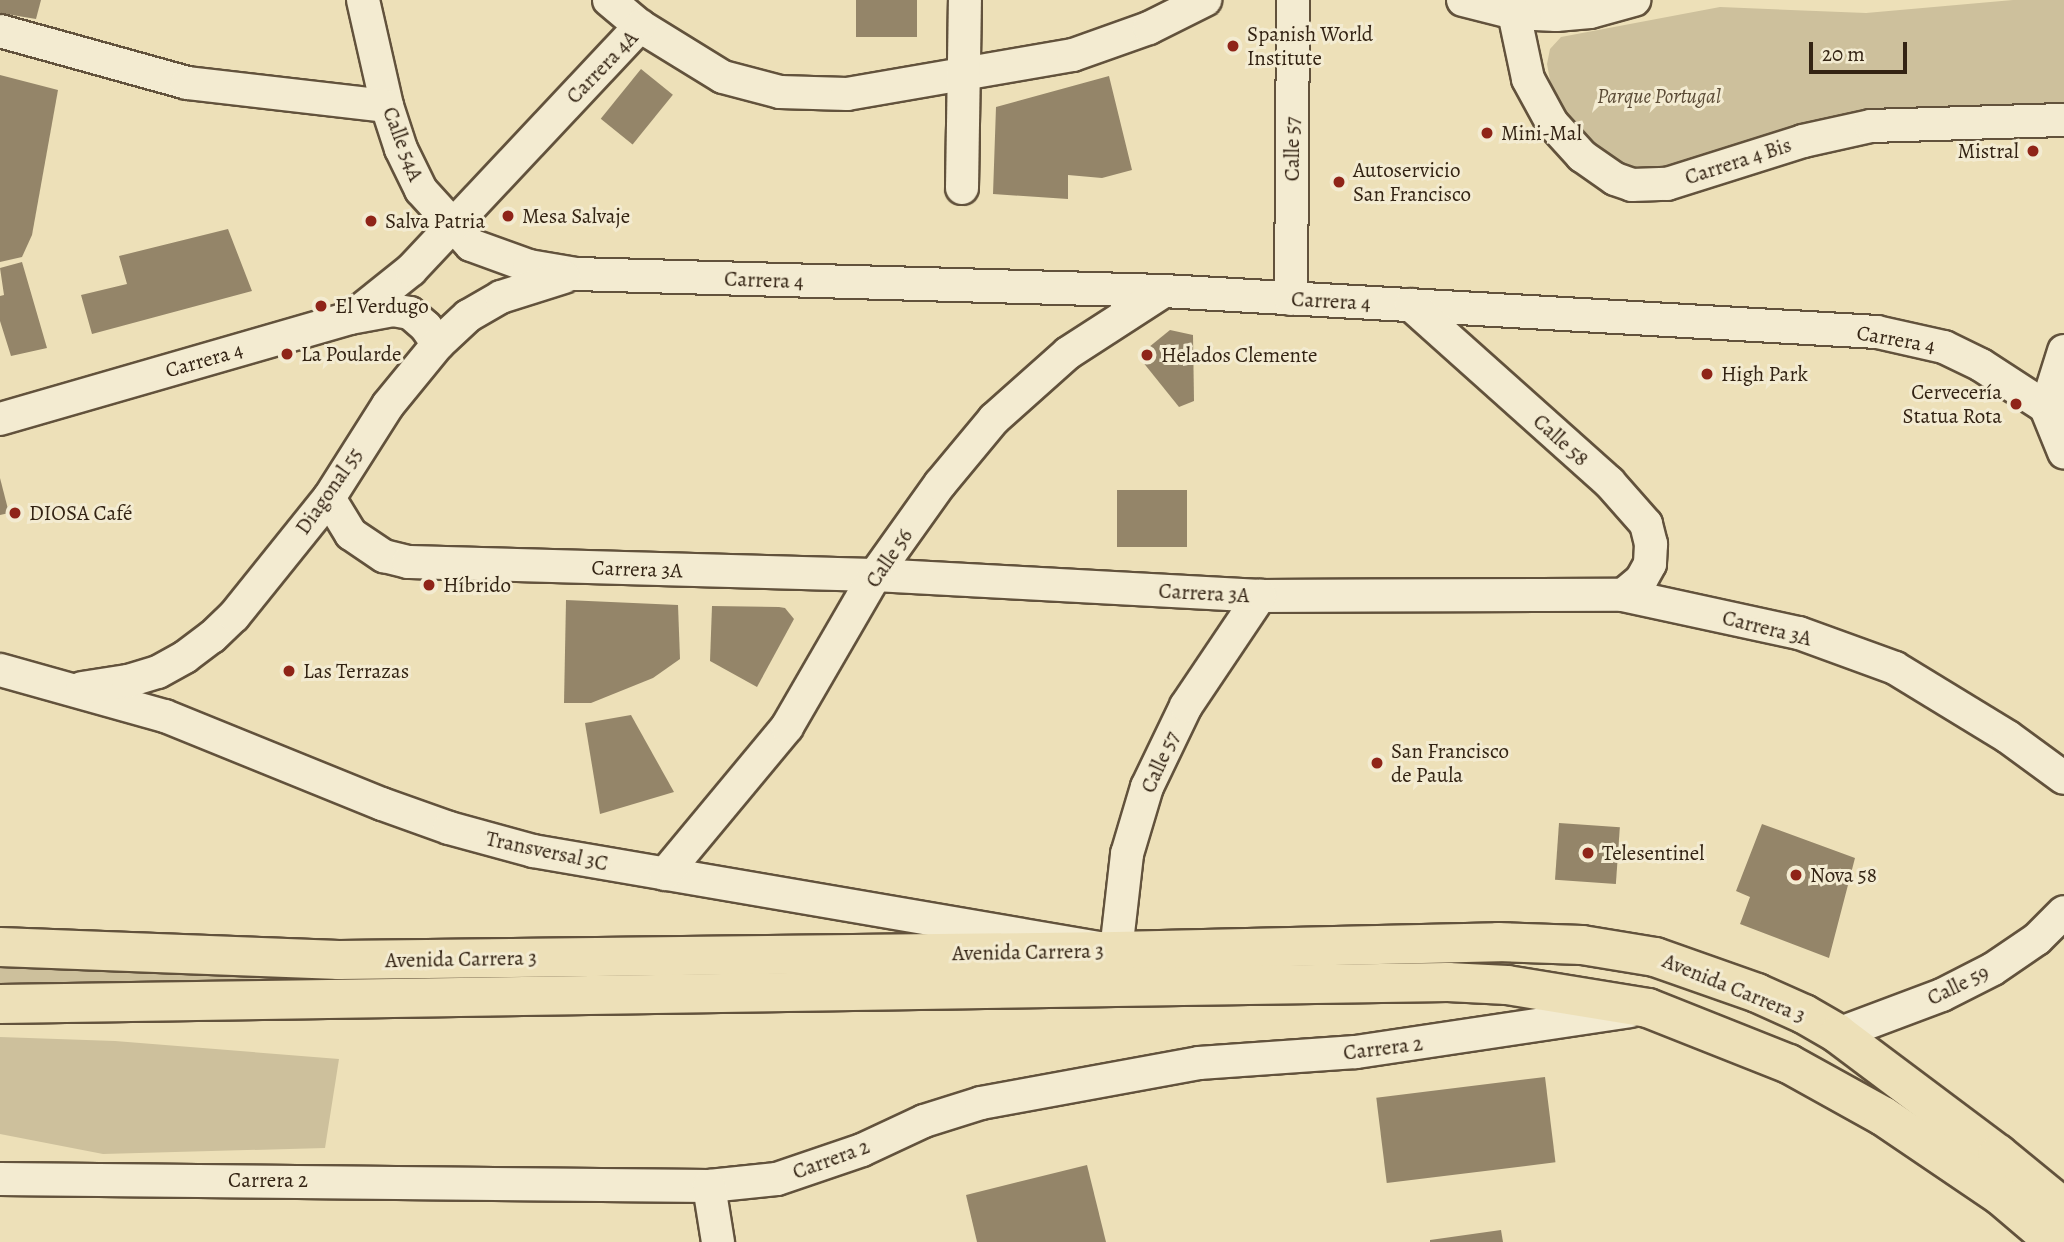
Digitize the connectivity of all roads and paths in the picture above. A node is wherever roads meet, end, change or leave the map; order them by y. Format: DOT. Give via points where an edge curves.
graph roads {
  1 [pos="363,0"];
  2 [pos="609,0"];
  3 [pos="965,0"];
  4 [pos="1205,0"];
  5 [pos="1293,0"];
  6 [pos="1462,0"];
  7 [pos="1634,0"];
  8 [pos="1514,13"];
  9 [pos="640,26"];
  10 [pos="0,31"];
  11 [pos="964,76"];
  12 [pos="387,106"];
  13 [pos="2064,120"];
  14 [pos="962,188"];
  15 [pos="451,227"];
  16 [pos="576,274"];
  17 [pos="1164,291"];
  18 [pos="1290,299"];
  19 [pos="1411,305"];
  20 [pos="350,318"];
  21 [pos="438,344"];
  22 [pos="2064,351"];
  23 [pos="2055,414"];
  24 [pos="0,419"];
  25 [pos="2064,453"];
  26 [pos="329,498"];
  27 [pos="876,575"];
  28 [pos="1623,595"];
  29 [pos="1260,596"];
  30 [pos="0,670"];
  31 [pos="71,689"];
  32 [pos="2064,778"];
  33 [pos="665,874"];
  34 [pos="2064,912"];
  35 [pos="0,947"];
  36 [pos="1116,951"];
  37 [pos="0,1003"];
  38 [pos="1648,1008"];
  39 [pos="1838,1034"];
  40 [pos="0,1179"];
  41 [pos="709,1186"];
  42 [pos="2064,1208"];
  43 [pos="718,1242"];
  44 [pos="2055,1242"];
  1 -- 12 [label="street, Calle 54A"];
  2 -- 9 [label="street"];
  3 -- 11 [label="street"];
  4 -- 11 [label="street, Carrera 4A" via="1149,28 1073,55"];
  5 -- 18 [label="street, Calle 57"];
  6 -- 8 [label="street"];
  7 -- 8 [label="street" via="1590,12"];
  8 -- 13 [label="street, Carrera 4 Bis" via="1528,79 1552,123 1582,156 1632,185 1667,184 1802,141 1871,126"];
  9 -- 11 [label="street, Carrera 4A" via="723,77 780,92 847,94"];
  9 -- 15 [label="street, Carrera 4A"];
  10 -- 12 [label="street" via="187,83"];
  11 -- 14 [label="street"];
  12 -- 15 [label="street, Calle 54A" via="421,190"];
  15 -- 16 [label="street, Calle 54A" via="471,245 492,255"];
  15 -- 20 [label="street, Carrera 4A" via="411,270"];
  16 -- 17 [label="street, Carrera 4"];
  16 -- 21 [label="street, Diagonal 55" via="500,297 468,316"];
  17 -- 18 [label="street, Carrera 4"];
  17 -- 27 [label="street, Calle 56" via="1068,353 994,419 940,484"];
  18 -- 19 [label="street, Carrera 4"];
  19 -- 23 [label="street, Carrera 4" via="1877,332 1944,347 1981,365"];
  19 -- 28 [label="street, Calle 58" via="1609,482 1646,524 1650,564 1641,580"];
  20 -- 21 [label="street, Carrera 4" via="393,310 410,313"];
  20 -- 24 [label="street, Carrera 4"];
  21 -- 26 [label="street, Diagonal 55" via="388,405"];
  22 -- 23 [label="street"];
  23 -- 25 [label="street"];
  26 -- 27 [label="street, Carrera 3A" via="351,534 384,556 408,562"];
  26 -- 31 [label="street, Diagonal 55" via="234,616 185,657 128,681"];
  27 -- 29 [label="street, Carrera 3A"];
  27 -- 33 [label="street, Calle 56" via="787,727"];
  28 -- 29 [label="street, Carrera 3A"];
  28 -- 32 [label="street, Carrera 3A" via="1799,633 1895,668 2008,737"];
  29 -- 36 [label="street, Calle 57" via="1186,706 1147,787 1127,854"];
  30 -- 31 [label="street, Transversal 3C"];
  31 -- 33 [label="street, Transversal 3C" via="165,716 449,828 533,851"];
  33 -- 36 [label="street, Transversal 3C"];
  34 -- 39 [label="street, Calle 59" via="2037,939 1993,969 1942,995"];
  35 -- 36 [label="main road, Avenida Carrera 3" via="339,960"];
  36 -- 39 [label="main road, Avenida Carrera 3" via="1582,944 1655,957 1695,970 1792,1009"];
  37 -- 38 [label="main road, Avenida Carrera 3" via="1448,982 1547,990"];
  38 -- 41 [label="street, Carrera 2" via="1356,1052 1199,1063 981,1103 777,1179"];
  38 -- 44 [label="main road, Avenida Carrera 3" via="1789,1064 1883,1116 2001,1195"];
  39 -- 42 [label="main road, Avenida Carrera 3"];
  40 -- 41 [label="street, Carrera 2"];
  41 -- 43 [label="street"];
}
